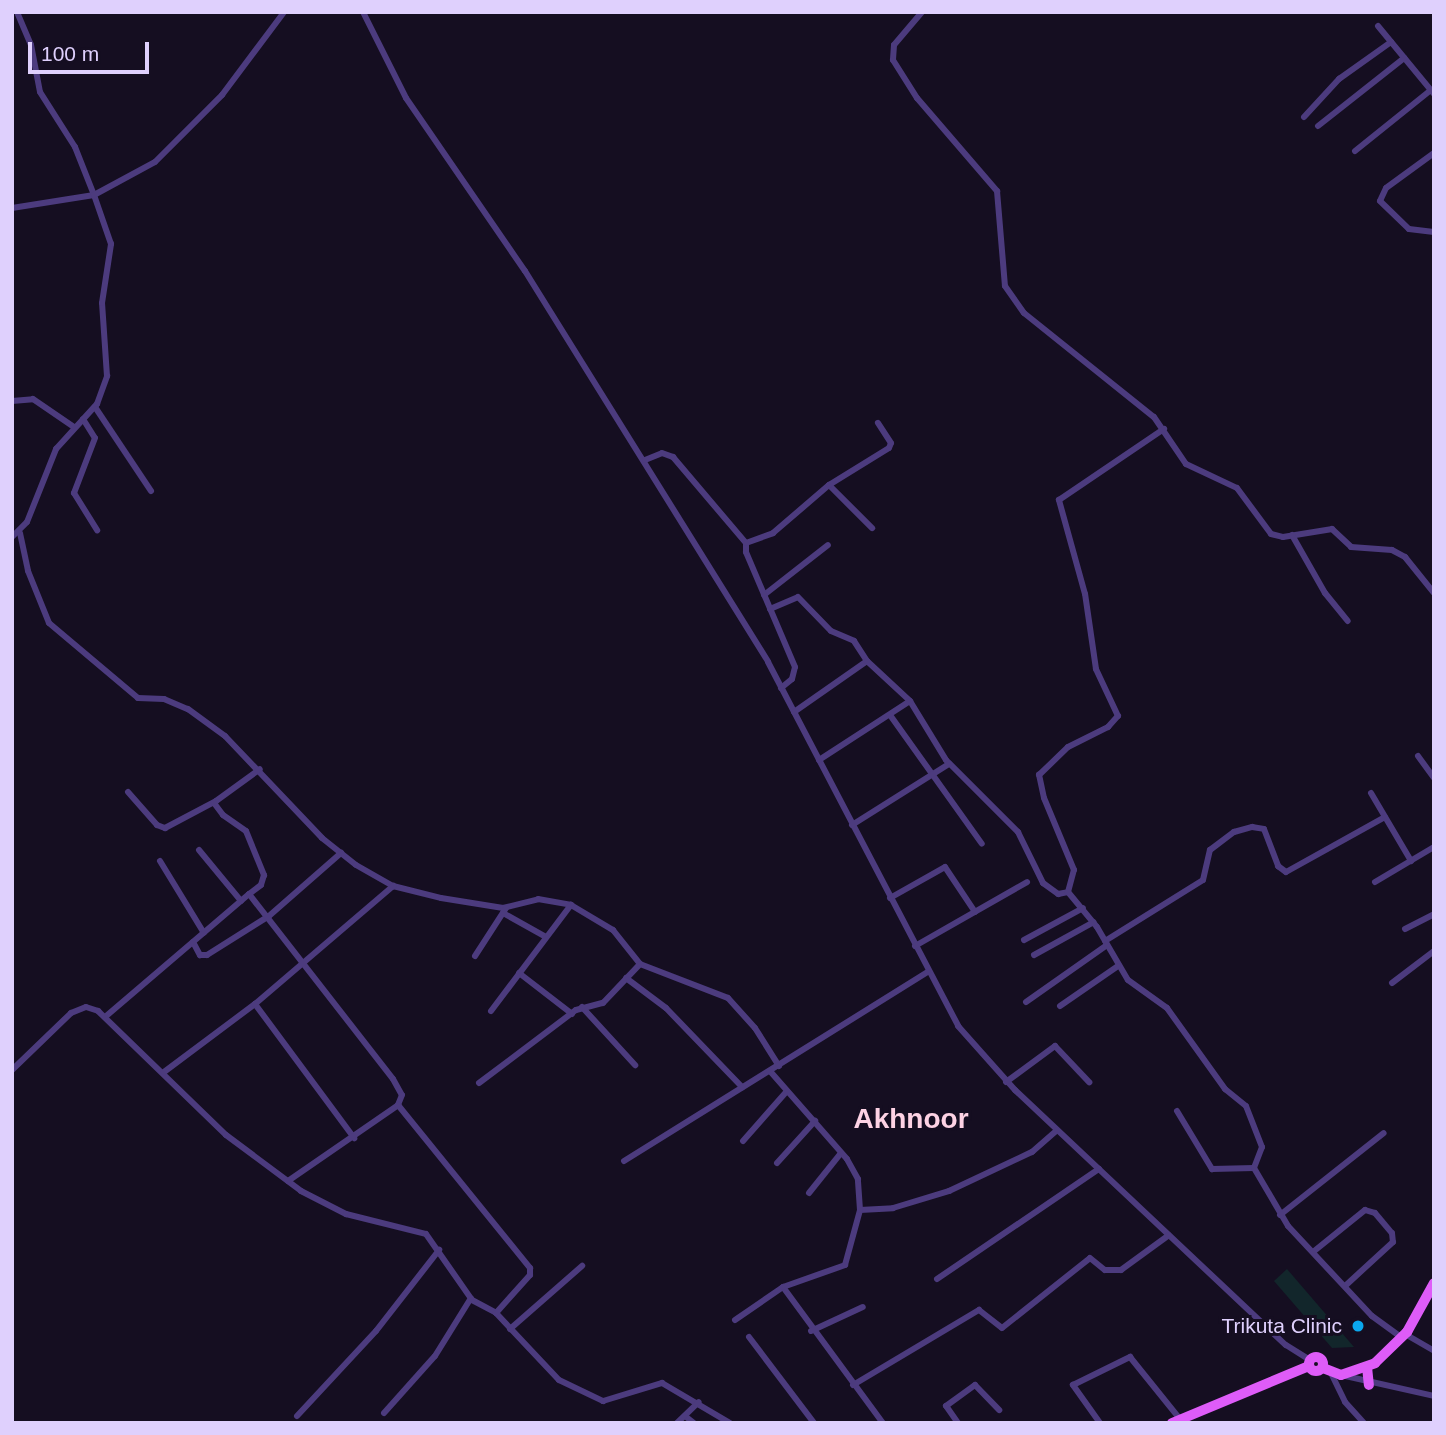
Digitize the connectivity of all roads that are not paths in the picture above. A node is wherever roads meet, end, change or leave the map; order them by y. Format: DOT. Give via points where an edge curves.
graph roads {
  1 [pos="17,12"];
  2 [pos="284,12"];
  3 [pos="363,12"];
  4 [pos="922,12"];
  5 [pos="1378,26"];
  6 [pos="1391,42"];
  7 [pos="1404,58"];
  8 [pos="1432,92"];
  9 [pos="1304,117"];
  10 [pos="1318,126"];
  11 [pos="1355,151"];
  12 [pos="1434,153"];
  13 [pos="94,195"];
  14 [pos="12,208"];
  15 [pos="1434,232"];
  16 [pos="12,401"];
  17 [pos="95,407"];
  18 [pos="83,419"];
  19 [pos="877,424"];
  20 [pos="74,427"];
  21 [pos="1164,429"];
  22 [pos="645,460"];
  23 [pos="828,485"];
  24 [pos="151,491"];
  25 [pos="872,528"];
  26 [pos="97,530"];
  27 [pos="20,533"];
  28 [pos="1292,535"];
  29 [pos="12,537"];
  30 [pos="746,543"];
  31 [pos="828,545"];
  32 [pos="1434,593"];
  33 [pos="764,595"];
  34 [pos="770,608"];
  35 [pos="1348,621"];
  36 [pos="867,661"];
  37 [pos="781,688"];
  38 [pos="910,701"];
  39 [pos="794,712"];
  40 [pos="891,715"];
  41 [pos="1418,756"];
  42 [pos="819,760"];
  43 [pos="950,764"];
  44 [pos="260,769"];
  45 [pos="930,776"];
  46 [pos="1434,778"];
  47 [pos="128,792"];
  48 [pos="1371,793"];
  49 [pos="214,803"];
  50 [pos="1385,817"];
  51 [pos="852,825"];
  52 [pos="982,844"];
  53 [pos="1434,847"];
  54 [pos="199,850"];
  55 [pos="341,853"];
  56 [pos="160,861"];
  57 [pos="1411,861"];
  58 [pos="1375,881"];
  59 [pos="1027,882"];
  60 [pos="393,886"];
  61 [pos="1068,892"];
  62 [pos="249,894"];
  63 [pos="890,898"];
  64 [pos="241,901"];
  65 [pos="571,905"];
  66 [pos="1083,908"];
  67 [pos="504,910"];
  68 [pos="975,912"];
  69 [pos="1434,914"];
  70 [pos="269,916"];
  71 [pos="1094,922"];
  72 [pos="1405,929"];
  73 [pos="204,933"];
  74 [pos="546,937"];
  75 [pos="1024,940"];
  76 [pos="193,942"];
  77 [pos="1106,943"];
  78 [pos="915,946"];
  79 [pos="1434,951"];
  80 [pos="1034,955"];
  81 [pos="475,956"];
  82 [pos="306,962"];
  83 [pos="640,964"];
  84 [pos="1118,965"];
  85 [pos="519,972"];
  86 [pos="928,972"];
  87 [pos="626,978"];
  88 [pos="1391,982"];
  89 [pos="1026,1002"];
  90 [pos="255,1004"];
  91 [pos="1060,1006"];
  92 [pos="582,1007"];
  93 [pos="491,1011"];
  94 [pos="572,1014"];
  95 [pos="105,1017"];
  96 [pos="782,1064"];
  97 [pos="635,1065"];
  98 [pos="12,1070"];
  99 [pos="770,1071"];
  100 [pos="164,1072"];
  101 [pos="1006,1082"];
  102 [pos="480,1083"];
  103 [pos="1090,1083"];
  104 [pos="742,1087"];
  105 [pos="786,1092"];
  106 [pos="398,1105"];
  107 [pos="1177,1111"];
  108 [pos="814,1121"];
  109 [pos="1057,1130"];
  110 [pos="1384,1133"];
  111 [pos="354,1138"];
  112 [pos="743,1141"];
  113 [pos="841,1153"];
  114 [pos="624,1161"];
  115 [pos="778,1163"];
  116 [pos="1254,1168"];
  117 [pos="1099,1170"];
  118 [pos="288,1181"];
  119 [pos="809,1193"];
  120 [pos="864,1210"];
  121 [pos="1280,1215"];
  122 [pos="1169,1235"];
  123 [pos="439,1250"];
  124 [pos="1313,1252"];
  125 [pos="582,1266"];
  126 [pos="937,1279"];
  127 [pos="1434,1283"];
  128 [pos="1345,1286"];
  129 [pos="783,1287"];
  130 [pos="471,1298"];
  131 [pos="863,1307"];
  132 [pos="496,1312"];
  133 [pos="735,1320"];
  134 [pos="510,1329"];
  135 [pos="811,1331"];
  136 [pos="1403,1336"];
  137 [pos="749,1337"];
  138 [pos="1434,1351"];
  139 [pos="1310,1363"];
  140 [pos="1367,1367"];
  141 [pos="1326,1369"];
  142 [pos="1341,1375"];
  143 [pos="1369,1384"];
  144 [pos="853,1385"];
  145 [pos="1434,1396"];
  146 [pos="699,1402"];
  147 [pos="999,1410"];
  148 [pos="384,1413"];
  149 [pos="297,1416"];
  150 [pos="685,1416"];
  151 [pos="1176,1421"];
  152 [pos="677,1423"];
  153 [pos="694,1423"];
  154 [pos="730,1423"];
  155 [pos="814,1423"];
  156 [pos="883,1423"];
  157 [pos="958,1423"];
  158 [pos="1100,1423"];
  159 [pos="1364,1423"];
  1 -- 13 [label="street" via="31,45 40,92 75,148"];
  2 -- 13 [label="street" via="222,95 155,162"];
  3 -- 22 [label="street" via="406,98 525,271"];
  4 -- 21 [label="street" via="894,45 893,60 924,107 997,191 999,253 1013,300 1042,330 1133,399"];
  5 -- 6 [label="street"];
  6 -- 7 [label="street"];
  6 -- 9 [label="street" via="1339,79"];
  7 -- 8 [label="street"];
  7 -- 10 [label="street"];
  8 -- 11 [label="street"];
  12 -- 15 [label="street" via="1386,188 1380,201 1409,229"];
  13 -- 14 [label="street"];
  13 -- 17 [label="street" via="111,244 102,303 107,376"];
  16 -- 20 [label="street" via="33,399"];
  17 -- 18 [label="street"];
  17 -- 24 [label="street" via="100,422"];
  18 -- 20 [label="street"];
  18 -- 26 [label="street" via="95,438 75,493"];
  19 -- 23 [label="street" via="891,443 889,448"];
  20 -- 27 [label="street" via="56,449"];
  21 -- 28 [label="street" via="1186,464 1237,488 1271,534"];
  21 -- 61 [label="street" via="1059,500 1085,594 1096,669 1118,716 1108,727 1069,747 1039,775 1074,870"];
  22 -- 30 [label="street" via="662,453 673,457"];
  22 -- 37 [label="street"];
  23 -- 25 [label="street"];
  23 -- 30 [label="street" via="773,533"];
  27 -- 29 [label="street"];
  27 -- 44 [label="street" via="28,570 50,623 138,698 164,699 191,711"];
  28 -- 32 [label="street" via="1332,529 1351,547 1392,550 1405,557"];
  28 -- 35 [label="street" via="1325,593"];
  30 -- 33 [label="street"];
  31 -- 33 [label="street"];
  33 -- 34 [label="street"];
  34 -- 36 [label="street" via="798,597 831,631 855,641"];
  34 -- 37 [label="street" via="795,667 792,679"];
  36 -- 38 [label="street"];
  36 -- 39 [label="street"];
  37 -- 39 [label="street"];
  38 -- 40 [label="street"];
  38 -- 43 [label="street"];
  39 -- 42 [label="street"];
  40 -- 42 [label="street"];
  40 -- 45 [label="street"];
  41 -- 46 [label="street"];
  42 -- 51 [label="street"];
  43 -- 45 [label="street"];
  43 -- 61 [label="street" via="1018,832 1046,885 1058,894"];
  44 -- 49 [label="street"];
  44 -- 55 [label="street"];
  45 -- 51 [label="street"];
  45 -- 52 [label="street"];
  47 -- 49 [label="street" via="162,828"];
  48 -- 50 [label="street"];
  49 -- 62 [label="street" via="223,816 246,831 264,875 261,885"];
  50 -- 57 [label="street"];
  50 -- 77 [label="street" via="1286,872 1278,866 1264,829 1234,832 1210,850 1203,880"];
  51 -- 63 [label="street"];
  53 -- 57 [label="street"];
  54 -- 64 [label="street"];
  55 -- 60 [label="street"];
  55 -- 70 [label="street"];
  56 -- 73 [label="street"];
  57 -- 58 [label="street"];
  59 -- 68 [label="street"];
  60 -- 67 [label="street"];
  60 -- 82 [label="street"];
  61 -- 66 [label="street"];
  62 -- 64 [label="street"];
  62 -- 70 [label="street"];
  63 -- 68 [label="street" via="945,867"];
  63 -- 78 [label="street"];
  64 -- 73 [label="street"];
  65 -- 67 [label="street" via="538,899"];
  65 -- 74 [label="street"];
  65 -- 83 [label="street" via="613,930"];
  66 -- 71 [label="street"];
  66 -- 75 [label="street"];
  67 -- 74 [label="street"];
  67 -- 81 [label="street"];
  68 -- 78 [label="street"];
  69 -- 72 [label="street"];
  70 -- 76 [label="street" via="207,955 200,955"];
  70 -- 82 [label="street"];
  71 -- 77 [label="street"];
  71 -- 80 [label="street"];
  73 -- 76 [label="street"];
  74 -- 85 [label="street"];
  76 -- 95 [label="street"];
  77 -- 84 [label="street"];
  77 -- 89 [label="street"];
  78 -- 86 [label="street"];
  79 -- 88 [label="street"];
  82 -- 90 [label="street"];
  82 -- 106 [label="street" via="393,1079 402,1095"];
  83 -- 87 [label="street"];
  83 -- 96 [label="street" via="728,998 744,1012"];
  84 -- 91 [label="street"];
  84 -- 116 [label="street" via="1133,985 1167,1008 1225,1089 1249,1111 1262,1147"];
  85 -- 93 [label="street"];
  85 -- 94 [label="street"];
  86 -- 96 [label="street"];
  86 -- 101 [label="street" via="958,1026"];
  87 -- 92 [label="street" via="603,1003"];
  87 -- 104 [label="street" via="666,1008"];
  90 -- 100 [label="street"];
  90 -- 111 [label="street"];
  92 -- 94 [label="street"];
  92 -- 97 [label="street"];
  94 -- 102 [label="street"];
  95 -- 98 [label="street" via="91,1007 71,1013"];
  95 -- 100 [label="street"];
  96 -- 99 [label="street"];
  99 -- 104 [label="street"];
  99 -- 105 [label="street"];
  100 -- 118 [label="street" via="226,1135"];
  101 -- 103 [label="street" via="1055,1046"];
  101 -- 109 [label="street"];
  104 -- 114 [label="street"];
  105 -- 108 [label="street"];
  105 -- 112 [label="street"];
  106 -- 111 [label="street"];
  106 -- 132 [label="street" via="530,1269 530,1275"];
  107 -- 116 [label="street" via="1212,1170"];
  108 -- 113 [label="street"];
  108 -- 115 [label="street"];
  109 -- 117 [label="street"];
  109 -- 120 [label="street" via="1032,1152 949,1191"];
  110 -- 121 [label="street"];
  111 -- 118 [label="street"];
  113 -- 119 [label="street"];
  113 -- 120 [label="street" via="859,1179"];
  116 -- 121 [label="street"];
  117 -- 122 [label="street"];
  117 -- 126 [label="street"];
  118 -- 123 [label="street" via="336,1211 422,1232"];
  120 -- 129 [label="street" via="848,1261"];
  121 -- 124 [label="street"];
  122 -- 139 [label="street"];
  122 -- 144 [label="street" via="1121,1270 1105,1270 1090,1258 1002,1328 980,1309"];
  123 -- 130 [label="street"];
  123 -- 149 [label="street" via="376,1331"];
  124 -- 128 [label="street"];
  124 -- 128 [label="street" via="1365,1210 1376,1213 1392,1233 1393,1242"];
  125 -- 134 [label="street"];
  127 -- 136 [label="main road"];
  128 -- 136 [label="street" via="1372,1317"];
  129 -- 133 [label="street"];
  129 -- 135 [label="street"];
  130 -- 132 [label="street"];
  130 -- 148 [label="street" via="435,1356"];
  131 -- 135 [label="street"];
  132 -- 134 [label="street"];
  134 -- 146 [label="street" via="547,1371 587,1396 611,1400 662,1383"];
  135 -- 144 [label="street"];
  136 -- 138 [label="street"];
  136 -- 140 [label="main road"];
  137 -- 155 [label="street"];
  139 -- 141 [label="main road" via="1320,1358"];
  139 -- 151 [label="main road"];
  140 -- 142 [label="main road"];
  140 -- 143 [label="main road"];
  141 -- 142 [label="main road"];
  141 -- 159 [label="street"];
  142 -- 143 [label="street"];
  143 -- 145 [label="street"];
  144 -- 156 [label="street"];
  146 -- 150 [label="street"];
  146 -- 154 [label="street"];
  147 -- 157 [label="street" via="975,1385 946,1406"];
  150 -- 152 [label="street"];
  150 -- 153 [label="street"];
  151 -- 158 [label="street" via="1130,1357 1073,1385"];
}
